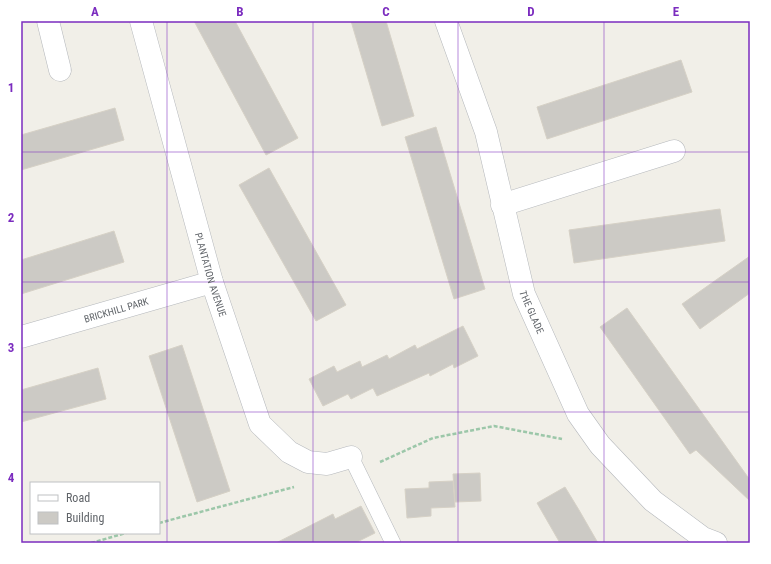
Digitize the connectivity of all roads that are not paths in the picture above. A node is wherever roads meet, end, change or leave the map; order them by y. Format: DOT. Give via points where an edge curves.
graph roads {
  1 [pos="48,21"];
  2 [pos="141,21"];
  3 [pos="446,21"];
  4 [pos="60,70"];
  5 [pos="674,151"];
  6 [pos="502,205"];
  7 [pos="212,282"];
  8 [pos="21,337"];
  9 [pos="351,457"];
  10 [pos="393,543"];
  11 [pos="716,543"];
  1 -- 4 [label="street"];
  2 -- 7 [label="street, PLANTATION AVENUE"];
  3 -- 6 [label="street, THE GLADE" via="486,132"];
  5 -- 6 [label="street"];
  6 -- 11 [label="street, THE GLADE" via="524,294 578,414 600,445 653,501 702,538"];
  7 -- 8 [label="street, BRICKHILL PARK"];
  7 -- 9 [label="street, PLANTATION AVENUE" via="260,424 289,452 308,462 327,464"];
  9 -- 10 [label="lane"];
}
